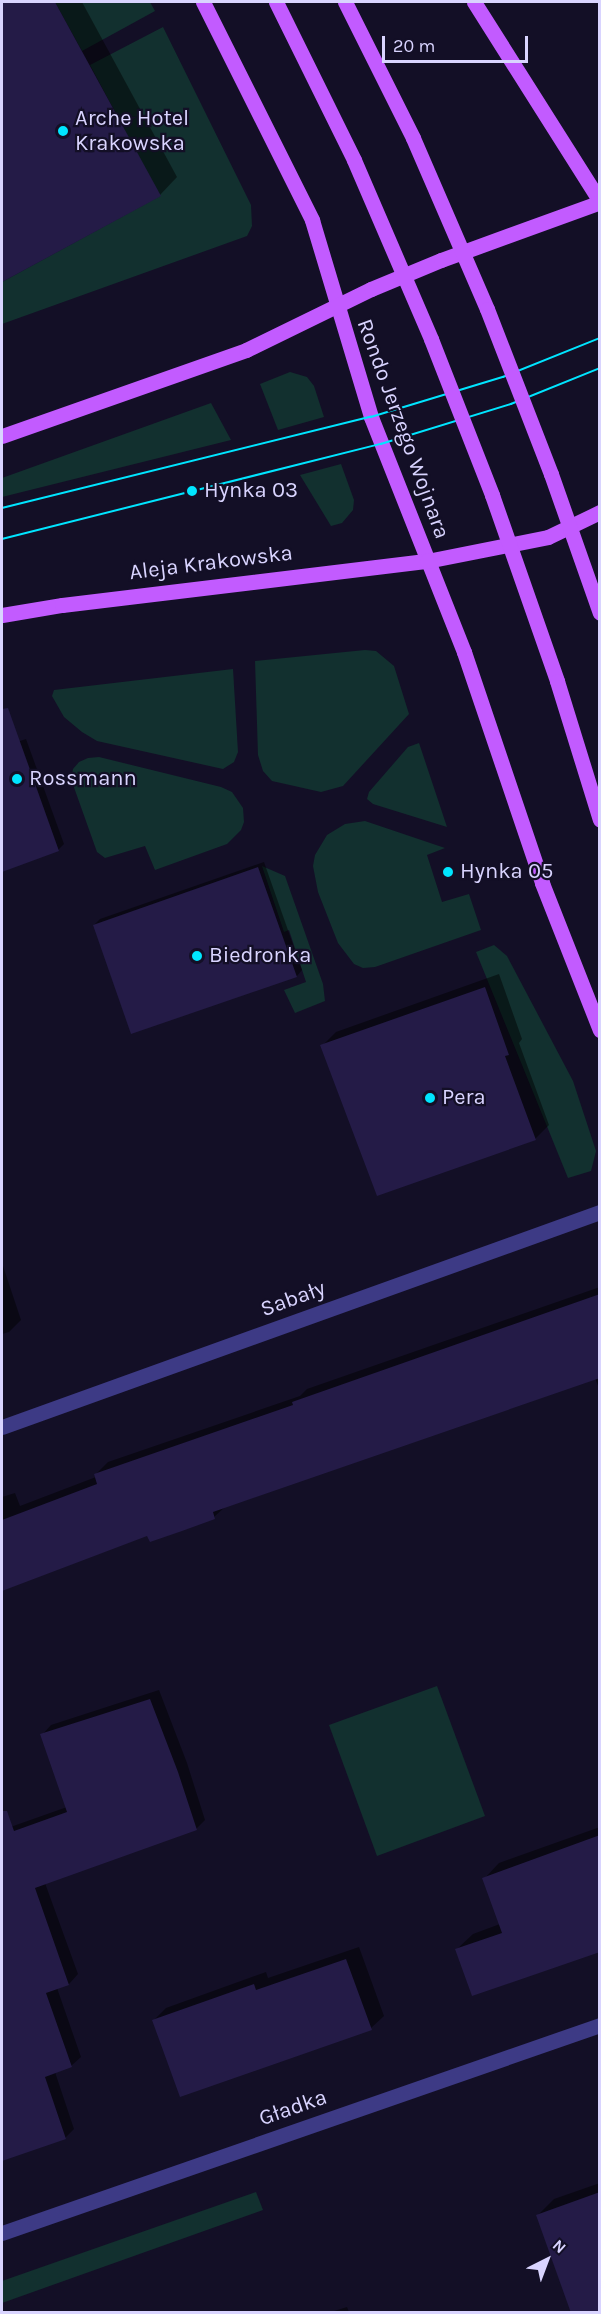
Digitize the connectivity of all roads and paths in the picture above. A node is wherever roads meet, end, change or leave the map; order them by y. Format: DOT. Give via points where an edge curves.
graph roads {
  1 [pos="203,2"];
  2 [pos="276,2"];
  3 [pos="345,2"];
  4 [pos="474,2"];
  5 [pos="600,202"];
  6 [pos="336,304"];
  7 [pos="2,436"];
  8 [pos="600,512"];
  9 [pos="427,561"];
  10 [pos="600,613"];
  11 [pos="2,615"];
  12 [pos="600,820"];
  13 [pos="600,1030"];
  14 [pos="600,1212"];
  15 [pos="2,1427"];
  16 [pos="600,2025"];
  17 [pos="2,2233"];
  1 -- 6 [label="main road" via="308,210"];
  2 -- 12 [label="main road, bridge" via="354,160 431,339 550,659"];
  3 -- 10 [label="main road, bridge" via="413,138 487,309"];
  4 -- 5 [label="main road"];
  5 -- 6 [label="main road, Rondo Jerzego Wojnara" via="441,260"];
  6 -- 7 [label="main road" via="246,350"];
  6 -- 9 [label="main road, Rondo Jerzego Wojnara" via="370,417"];
  8 -- 9 [label="main road, Rondo Jerzego Wojnara" via="548,537"];
  9 -- 11 [label="main road, Aleja Krakowska"];
  9 -- 13 [label="main road" via="464,652 542,883"];
  14 -- 15 [label="street, Sabały"];
  16 -- 17 [label="street, Gładka"];
}
